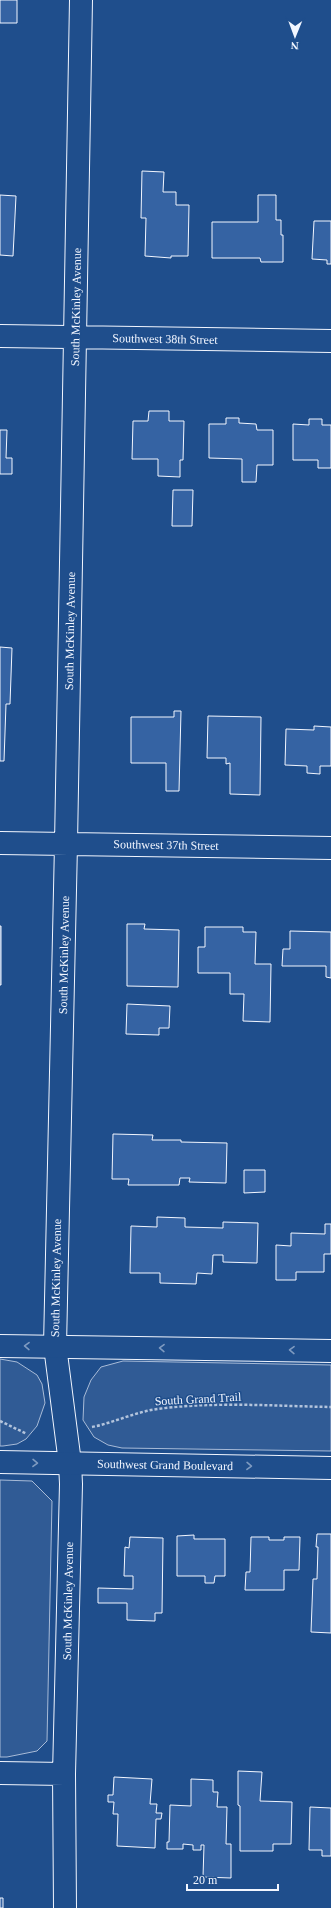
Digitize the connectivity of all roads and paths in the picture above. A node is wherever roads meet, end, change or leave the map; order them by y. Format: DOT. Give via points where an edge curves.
graph roads {
  1 [pos="81,0"];
  2 [pos="0,336"];
  3 [pos="75,337"];
  4 [pos="331,341"];
  5 [pos="0,842"];
  6 [pos="66,844"];
  7 [pos="331,848"];
  8 [pos="0,1346"];
  9 [pos="55,1346"];
  10 [pos="331,1351"];
  11 [pos="331,1407"];
  12 [pos="0,1421"];
  13 [pos="66,1434"];
  14 [pos="0,1462"];
  15 [pos="70,1463"];
  16 [pos="331,1468"];
  17 [pos="0,1773"];
  18 [pos="64,1774"];
  19 [pos="65,1908"];
  1 -- 3 [label="street, South McKinley Avenue"];
  2 -- 3 [label="street, Southwest 38th Street"];
  3 -- 4 [label="street, Southwest 38th Street"];
  3 -- 6 [label="street, South McKinley Avenue"];
  5 -- 6 [label="street, Southwest 37th Street"];
  6 -- 7 [label="street, Southwest 37th Street"];
  6 -- 9 [label="street, South McKinley Avenue"];
  9 -- 8 [label="street, one-way"];
  10 -- 9 [label="street, one-way"];
  9 -- 13 [label="street, South McKinley Avenue"];
  11 -- 13 [label="path, South Grand Trail" via="236,1405 170,1408 136,1414"];
  12 -- 13 [label="path, South Grand Trail" via="29,1436"];
  13 -- 15 [label="street, South McKinley Avenue"];
  14 -- 15 [label="street, Southwest Grand Boulevard, one-way"];
  15 -- 16 [label="street, Southwest Grand Boulevard, one-way"];
  15 -- 18 [label="street, South McKinley Avenue"];
  17 -- 18 [label="street"];
  18 -- 19 [label="street, South McKinley Avenue"];
}
